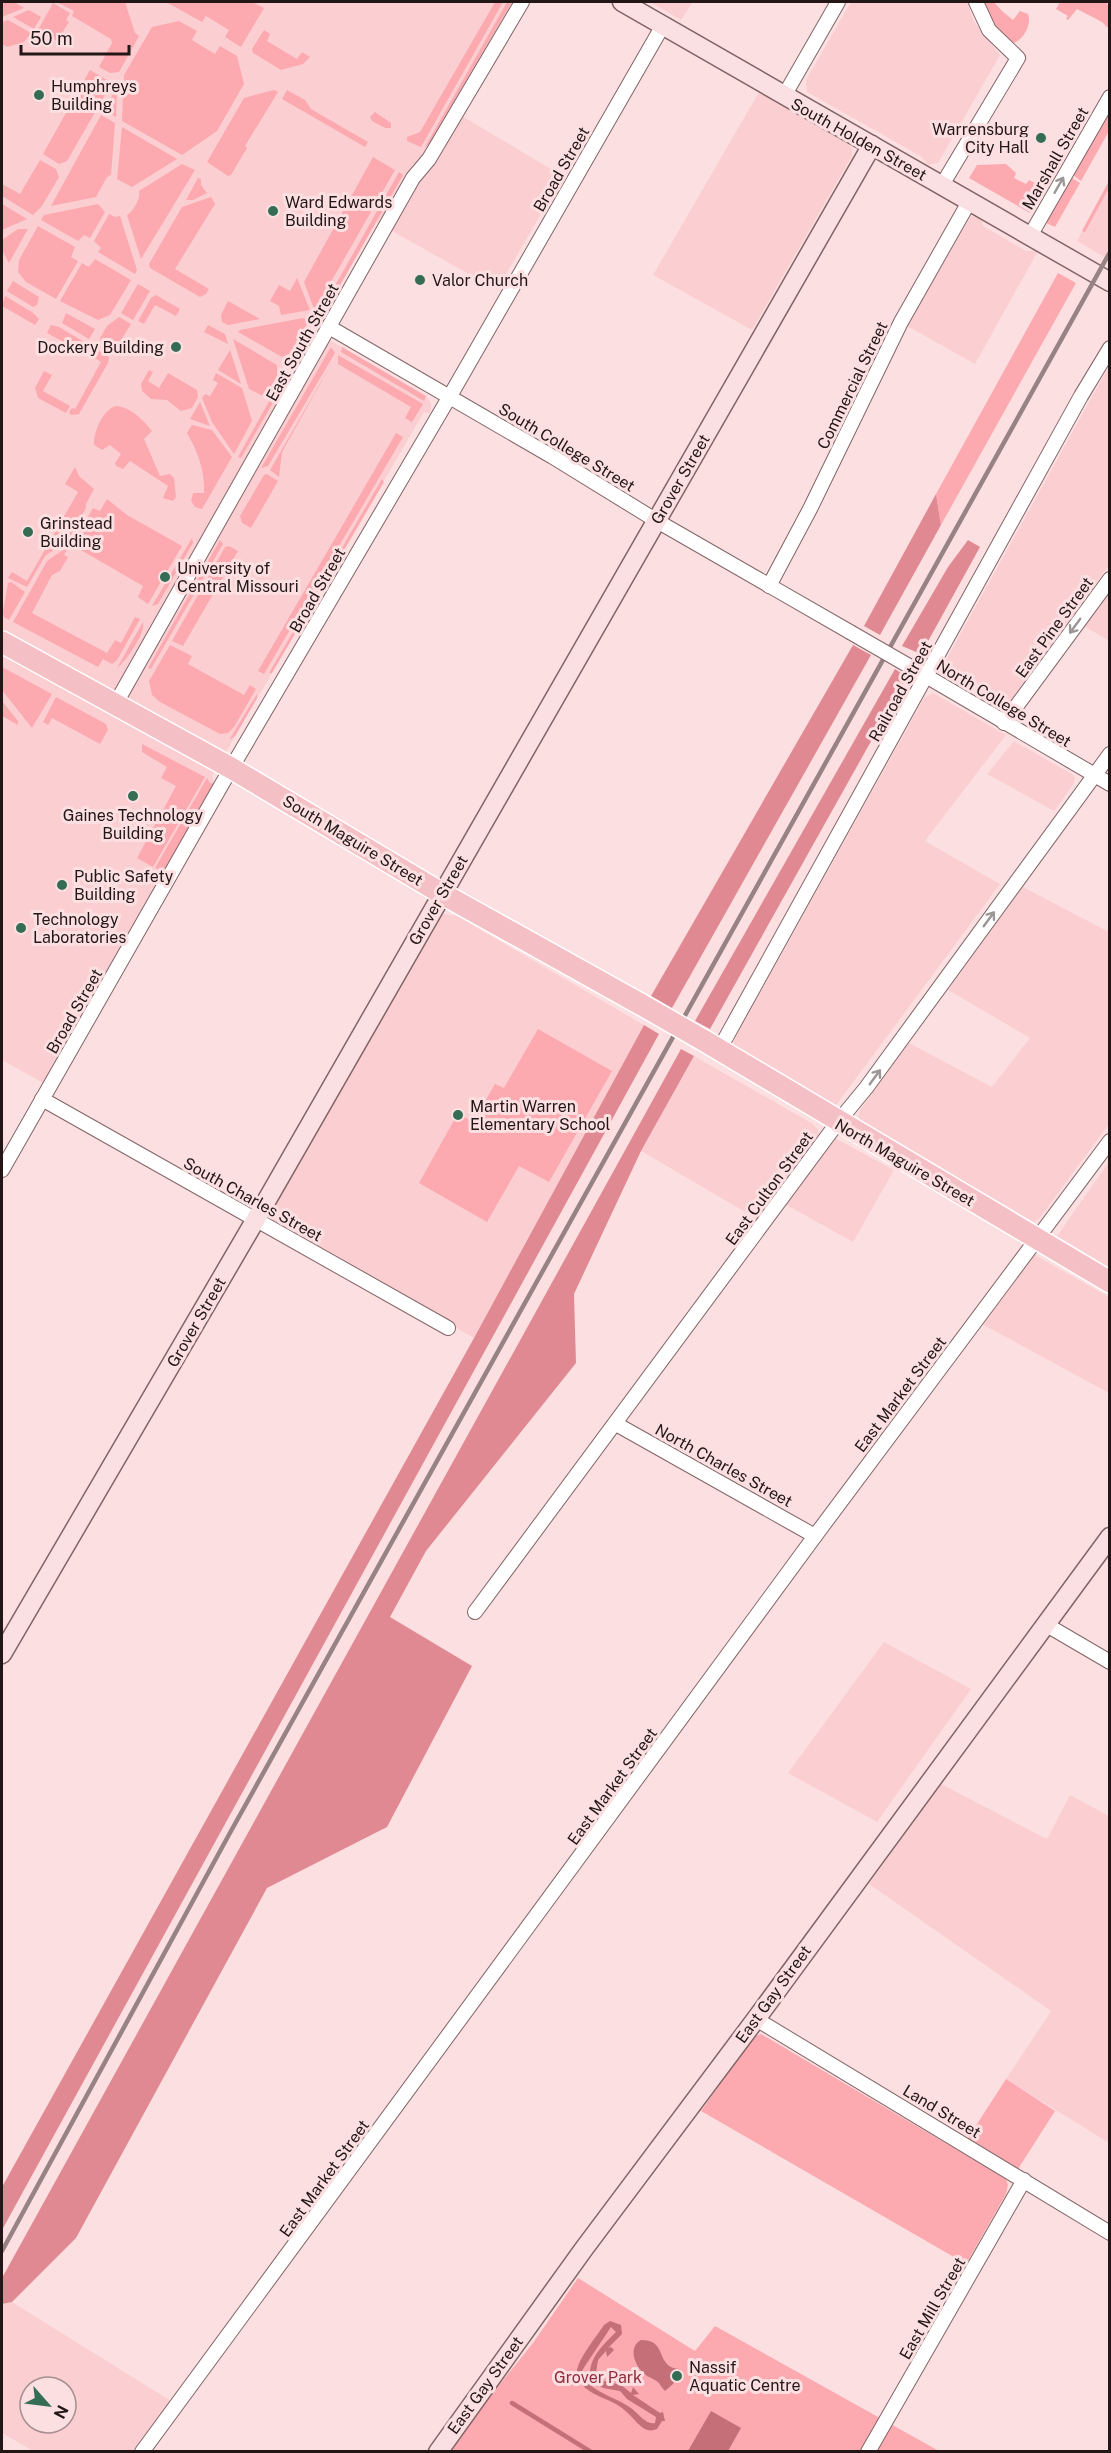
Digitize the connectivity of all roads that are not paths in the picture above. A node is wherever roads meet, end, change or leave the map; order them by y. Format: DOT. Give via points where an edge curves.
graph roads {
  1 [pos="522,2"];
  2 [pos="622,2"];
  3 [pos="838,2"];
  4 [pos="976,2"];
  5 [pos="662,27"];
  6 [pos="784,96"];
  7 [pos="1110,97"];
  8 [pos="872,146"];
  9 [pos="942,186"];
  10 [pos="969,202"];
  11 [pos="1030,236"];
  12 [pos="1103,278"];
  13 [pos="329,327"];
  14 [pos="1110,348"];
  15 [pos="450,396"];
  16 [pos="657,521"];
  17 [pos="1110,579"];
  18 [pos="769,586"];
  19 [pos="850,632"];
  20 [pos="2,642"];
  21 [pos="927,676"];
  22 [pos="116,703"];
  23 [pos="1004,723"];
  24 [pos="1110,754"];
  25 [pos="231,768"];
  26 [pos="1094,775"];
  27 [pos="1110,784"];
  28 [pos="441,893"];
  29 [pos="711,1045"];
  30 [pos="42,1099"];
  31 [pos="838,1122"];
  32 [pos="1110,1141"];
  33 [pos="2,1170"];
  34 [pos="256,1219"];
  35 [pos="1037,1240"];
  36 [pos="1110,1282"];
  37 [pos="448,1328"];
  38 [pos="616,1424"];
  39 [pos="815,1536"];
  40 [pos="1110,1537"];
  41 [pos="476,1612"];
  42 [pos="1046,1624"];
  43 [pos="2,1654"];
  44 [pos="1110,1662"];
  45 [pos="756,2019"];
  46 [pos="1024,2180"];
  47 [pos="1110,2233"];
  48 [pos="142,2451"];
  49 [pos="438,2451"];
  50 [pos="868,2451"];
  1 -- 13 [label="street, East South Street" via="429,159 413,178"];
  2 -- 5 [label="street, South Holden Street"];
  3 -- 6 [label="street"];
  4 -- 9 [label="street" via="989,30 1018,58"];
  5 -- 6 [label="street, South Holden Street"];
  5 -- 15 [label="street, Broad Street"];
  6 -- 8 [label="street, South Holden Street"];
  11 -- 7 [label="street, Marshall Street, one-way"];
  8 -- 9 [label="street, South Holden Street"];
  8 -- 16 [label="street, Grover Street"];
  9 -- 10 [label="street, South Holden Street"];
  10 -- 11 [label="street, South Holden Street"];
  10 -- 18 [label="street, Commercial Street" via="901,322"];
  11 -- 12 [label="street, South Holden Street"];
  13 -- 15 [label="street, South College Street"];
  13 -- 22 [label="street, East South Street"];
  14 -- 21 [label="street, Railroad Street"];
  15 -- 16 [label="street, South College Street"];
  15 -- 25 [label="street, Broad Street"];
  16 -- 18 [label="street, South College Street"];
  16 -- 28 [label="street, Grover Street"];
  17 -- 23 [label="street, East Pine Street, one-way"];
  18 -- 19 [label="street, South College Street"];
  19 -- 21 [label="street, North College Street, bridge"];
  20 -- 22 [label="main road, South Maguire Street"];
  21 -- 23 [label="street, North College Street"];
  21 -- 29 [label="street, Railroad Street"];
  22 -- 25 [label="main road, South Maguire Street"];
  23 -- 26 [label="street, North College Street"];
  24 -- 26 [label="street, East Culton Street"];
  25 -- 28 [label="main road, South Maguire Street"];
  25 -- 30 [label="street, Broad Street"];
  26 -- 27 [label="street, North College Street"];
  31 -- 26 [label="street, East Culton Street, one-way"];
  28 -- 29 [label="main road, South Maguire Street, bridge"];
  28 -- 34 [label="street, Grover Street"];
  29 -- 31 [label="main road, North Maguire Street"];
  30 -- 33 [label="street, Broad Street"];
  30 -- 34 [label="street, South Charles Street"];
  31 -- 35 [label="main road, North Maguire Street"];
  31 -- 38 [label="street, East Culton Street"];
  32 -- 35 [label="street, East Market Street"];
  34 -- 37 [label="street, South Charles Street"];
  34 -- 43 [label="street, Grover Street"];
  35 -- 36 [label="main road, North Maguire Street"];
  35 -- 39 [label="street, East Market Street"];
  38 -- 39 [label="street, North Charles Street"];
  38 -- 41 [label="street, East Culton Street"];
  39 -- 48 [label="street, East Market Street"];
  40 -- 42 [label="street, East Gay Street"];
  42 -- 44 [label="street"];
  42 -- 45 [label="street, East Gay Street"];
  45 -- 46 [label="street, Land Street"];
  45 -- 49 [label="street, East Gay Street"];
  46 -- 47 [label="street, Land Street"];
  46 -- 50 [label="street, East Mill Street"];
}
